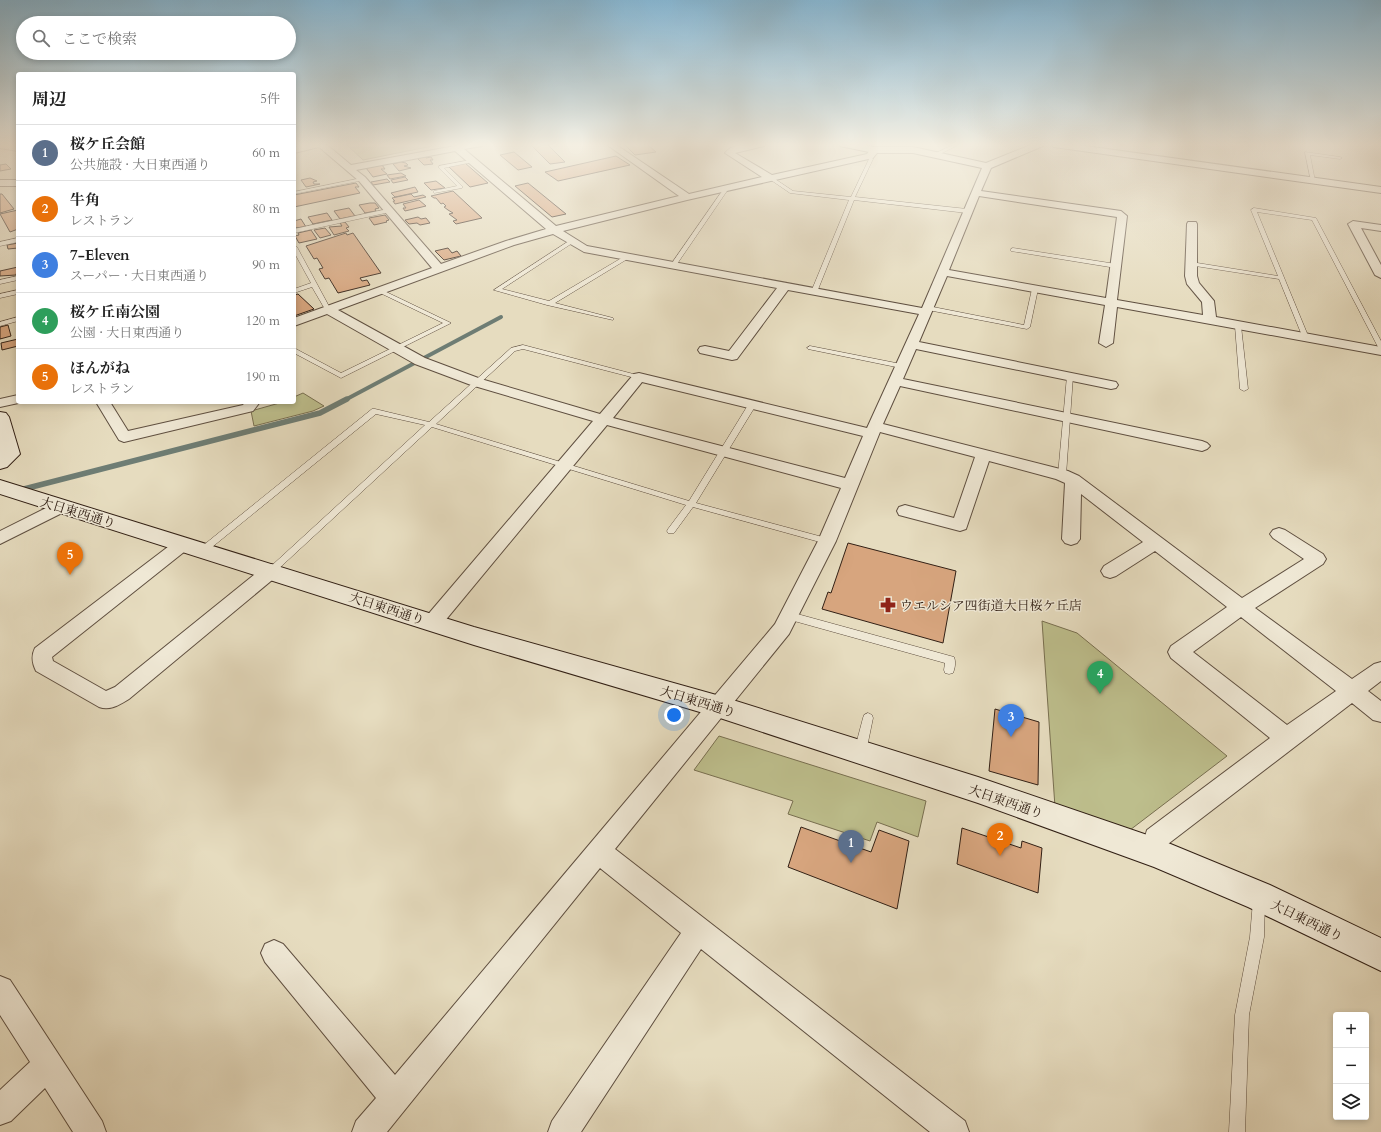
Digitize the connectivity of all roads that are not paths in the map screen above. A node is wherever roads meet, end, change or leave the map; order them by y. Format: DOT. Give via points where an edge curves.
graph roads {
  1 [pos="376,197"];
  2 [pos="514,197"];
  3 [pos="687,197"];
  4 [pos="720,197"];
  5 [pos="833,197"];
  6 [pos="974,197"];
  7 [pos="1003,197"];
  8 [pos="852,199"];
  9 [pos="388,211"];
  10 [pos="968,211"];
  11 [pos="1192,224"];
  12 [pos="1381,228"];
  13 [pos="554,230"];
  14 [pos="296,231"];
  15 [pos="16,240"];
  16 [pos="571,242"];
  17 [pos="0,244"];
  18 [pos="1013,250"];
  19 [pos="627,257"];
  20 [pos="297,258"];
  21 [pos="1191,264"];
  22 [pos="674,266"];
  23 [pos="1116,266"];
  24 [pos="439,269"];
  25 [pos="943,272"];
  26 [pos="1381,275"];
  27 [pos="16,278"];
  28 [pos="1282,278"];
  29 [pos="0,282"];
  30 [pos="314,284"];
  31 [pos="784,286"];
  32 [pos="1035,289"];
  33 [pos="296,290"];
  34 [pos="380,291"];
  35 [pos="16,292"];
  36 [pos="814,292"];
  37 [pos="0,296"];
  38 [pos="1111,303"];
  39 [pos="549,304"];
  40 [pos="328,310"];
  41 [pos="927,310"];
  42 [pos="611,319"];
  43 [pos="16,320"];
  44 [pos="296,321"];
  45 [pos="1210,321"];
  46 [pos="0,324"];
  47 [pos="1238,326"];
  48 [pos="1306,338"];
  49 [pos="1106,343"];
  50 [pos="911,344"];
  51 [pos="1381,347"];
  52 [pos="810,348"];
  53 [pos="395,349"];
  54 [pos="705,350"];
  55 [pos="296,351"];
  56 [pos="1381,351"];
  57 [pos="901,366"];
  58 [pos="1070,376"];
  59 [pos="639,377"];
  60 [pos="895,381"];
  61 [pos="476,382"];
  62 [pos="1111,385"];
  63 [pos="1244,389"];
  64 [pos="16,400"];
  65 [pos="0,404"];
  66 [pos="104,404"];
  67 [pos="251,404"];
  68 [pos="752,405"];
  69 [pos="1067,416"];
  70 [pos="0,417"];
  71 [pos="601,419"];
  72 [pos="430,424"];
  73 [pos="873,430"];
  74 [pos="1202,446"];
  75 [pos="722,452"];
  76 [pos="984,454"];
  77 [pos="0,463"];
  78 [pos="564,465"];
  79 [pos="1068,477"];
  80 [pos="851,485"];
  81 [pos="0,487"];
  82 [pos="692,504"];
  83 [pos="60,507"];
  84 [pos="905,511"];
  85 [pos="671,531"];
  86 [pos="1279,534"];
  87 [pos="0,538"];
  88 [pos="1071,539"];
  89 [pos="827,541"];
  90 [pos="1155,543"];
  91 [pos="193,547"];
  92 [pos="271,571"];
  93 [pos="1110,571"];
  94 [pos="1240,608"];
  95 [pos="790,616"];
  96 [pos="432,623"];
  97 [pos="949,670"];
  98 [pos="1381,670"];
  99 [pos="1352,691"];
  100 [pos="720,707"];
  101 [pos="1381,713"];
  102 [pos="868,718"];
  103 [pos="1287,738"];
  104 [pos="860,752"];
  105 [pos="599,852"];
  106 [pos="1156,853"];
  107 [pos="1259,896"];
  108 [pos="698,930"];
  109 [pos="274,953"];
  110 [pos="1381,955"];
  111 [pos="0,990"];
  112 [pos="48,1065"];
  113 [pos="395,1098"];
  114 [pos="0,1110"];
  115 [pos="91,1132"];
  116 [pos="367,1132"];
  117 [pos="563,1132"];
  118 [pos="954,1132"];
  119 [pos="1237,1132"];
  1 -- 9 [label="street"];
  2 -- 13 [label="street"];
  3 -- 13 [label="street"];
  4 -- 22 [label="lane"];
  5 -- 8 [label="lane"];
  6 -- 10 [label="street"];
  7 -- 23 [label="street" via="1117,213 1122,216"];
  8 -- 10 [label="lane"];
  8 -- 36 [label="lane"];
  9 -- 14 [label="lane"];
  9 -- 24 [label="street"];
  10 -- 25 [label="street"];
  11 -- 21 [label="street"];
  12 -- 26 [label="street" via="1353,224"];
  13 -- 16 [label="street"];
  13 -- 24 [label="street"];
  15 -- 17 [label="lane"];
  16 -- 19 [label="street" via="584,249"];
  16 -- 39 [label="lane" via="497,290"];
  18 -- 23 [label="lane"];
  19 -- 22 [label="street"];
  19 -- 39 [label="lane"];
  20 -- 30 [label="lane"];
  21 -- 28 [label="lane"];
  21 -- 45 [label="street" via="1193,284 1208,301"];
  22 -- 31 [label="street"];
  23 -- 38 [label="street"];
  24 -- 34 [label="street"];
  25 -- 32 [label="street"];
  25 -- 41 [label="street"];
  27 -- 29 [label="lane"];
  28 -- 48 [label="lane"];
  28 -- 51 [label="lane" via="1254,210 1314,219"];
  30 -- 33 [label="lane"];
  30 -- 40 [label="lane"];
  31 -- 36 [label="street"];
  31 -- 54 [label="street" via="732,356"];
  32 -- 38 [label="street"];
  32 -- 41 [label="lane" via="1027,327"];
  34 -- 40 [label="street"];
  34 -- 53 [label="lane" via="448,323"];
  35 -- 37 [label="lane"];
  36 -- 41 [label="street"];
  38 -- 45 [label="street"];
  38 -- 49 [label="street"];
  39 -- 42 [label="lane"];
  40 -- 44 [label="street"];
  40 -- 53 [label="street"];
  41 -- 50 [label="street"];
  43 -- 46 [label="lane"];
  45 -- 47 [label="street"];
  47 -- 48 [label="street"];
  47 -- 63 [label="lane"];
  48 -- 56 [label="street"];
  50 -- 57 [label="street"];
  50 -- 58 [label="street"];
  52 -- 57 [label="lane"];
  53 -- 55 [label="lane" via="341,376"];
  53 -- 61 [label="street"];
  57 -- 60 [label="street"];
  58 -- 62 [label="street"];
  58 -- 69 [label="lane"];
  59 -- 61 [label="lane" via="523,347 513,349"];
  59 -- 68 [label="street"];
  59 -- 71 [label="street"];
  60 -- 69 [label="street"];
  60 -- 73 [label="street"];
  61 -- 71 [label="street"];
  61 -- 72 [label="lane"];
  64 -- 65 [label="street"];
  66 -- 67 [label="street" via="124,437 248,408"];
  68 -- 73 [label="street"];
  68 -- 75 [label="lane"];
  69 -- 74 [label="street"];
  69 -- 79 [label="lane"];
  70 -- 77 [label="street" via="11,454"];
  71 -- 75 [label="street"];
  71 -- 78 [label="street"];
  72 -- 78 [label="lane"];
  72 -- 91 [label="lane" via="375,410"];
  72 -- 92 [label="lane"];
  73 -- 76 [label="street"];
  73 -- 80 [label="street"];
  75 -- 80 [label="street"];
  75 -- 82 [label="lane"];
  76 -- 79 [label="street"];
  76 -- 84 [label="street" via="960,525"];
  78 -- 82 [label="lane"];
  78 -- 96 [label="street"];
  79 -- 88 [label="street"];
  79 -- 90 [label="street"];
  80 -- 89 [label="street"];
  81 -- 83 [label="street, 大日東西通り"];
  82 -- 85 [label="lane"];
  82 -- 89 [label="lane"];
  83 -- 87 [label="street"];
  83 -- 91 [label="street, 大日東西通り"];
  86 -- 94 [label="street" via="1317,559"];
  89 -- 95 [label="street"];
  90 -- 93 [label="street"];
  90 -- 94 [label="street"];
  91 -- 92 [label="street, 大日東西通り"];
  91 -- 92 [label="street" via="42,654 43,665 106,700 111,698 122,693"];
  92 -- 96 [label="street, 大日東西通り"];
  94 -- 99 [label="street"];
  94 -- 103 [label="street" via="1178,652"];
  95 -- 97 [label="lane" via="950,660"];
  95 -- 100 [label="street"];
  96 -- 100 [label="street, 大日東西通り"];
  98 -- 99 [label="street"];
  99 -- 101 [label="street"];
  99 -- 103 [label="street"];
  100 -- 104 [label="street, 大日東西通り"];
  100 -- 105 [label="street"];
  102 -- 104 [label="lane"];
  103 -- 106 [label="street" via="1156,838"];
  104 -- 106 [label="street, 大日東西通り" via="978,790"];
  105 -- 108 [label="street"];
  105 -- 113 [label="street"];
  106 -- 107 [label="street, 大日東西通り"];
  107 -- 110 [label="street, 大日東西通り"];
  107 -- 119 [label="lane" via="1257,937 1242,1015"];
  108 -- 117 [label="street"];
  108 -- 118 [label="street"];
  109 -- 113 [label="street"];
  111 -- 112 [label="street"];
  112 -- 114 [label="street"];
  112 -- 115 [label="street"];
  113 -- 116 [label="street"];
}
